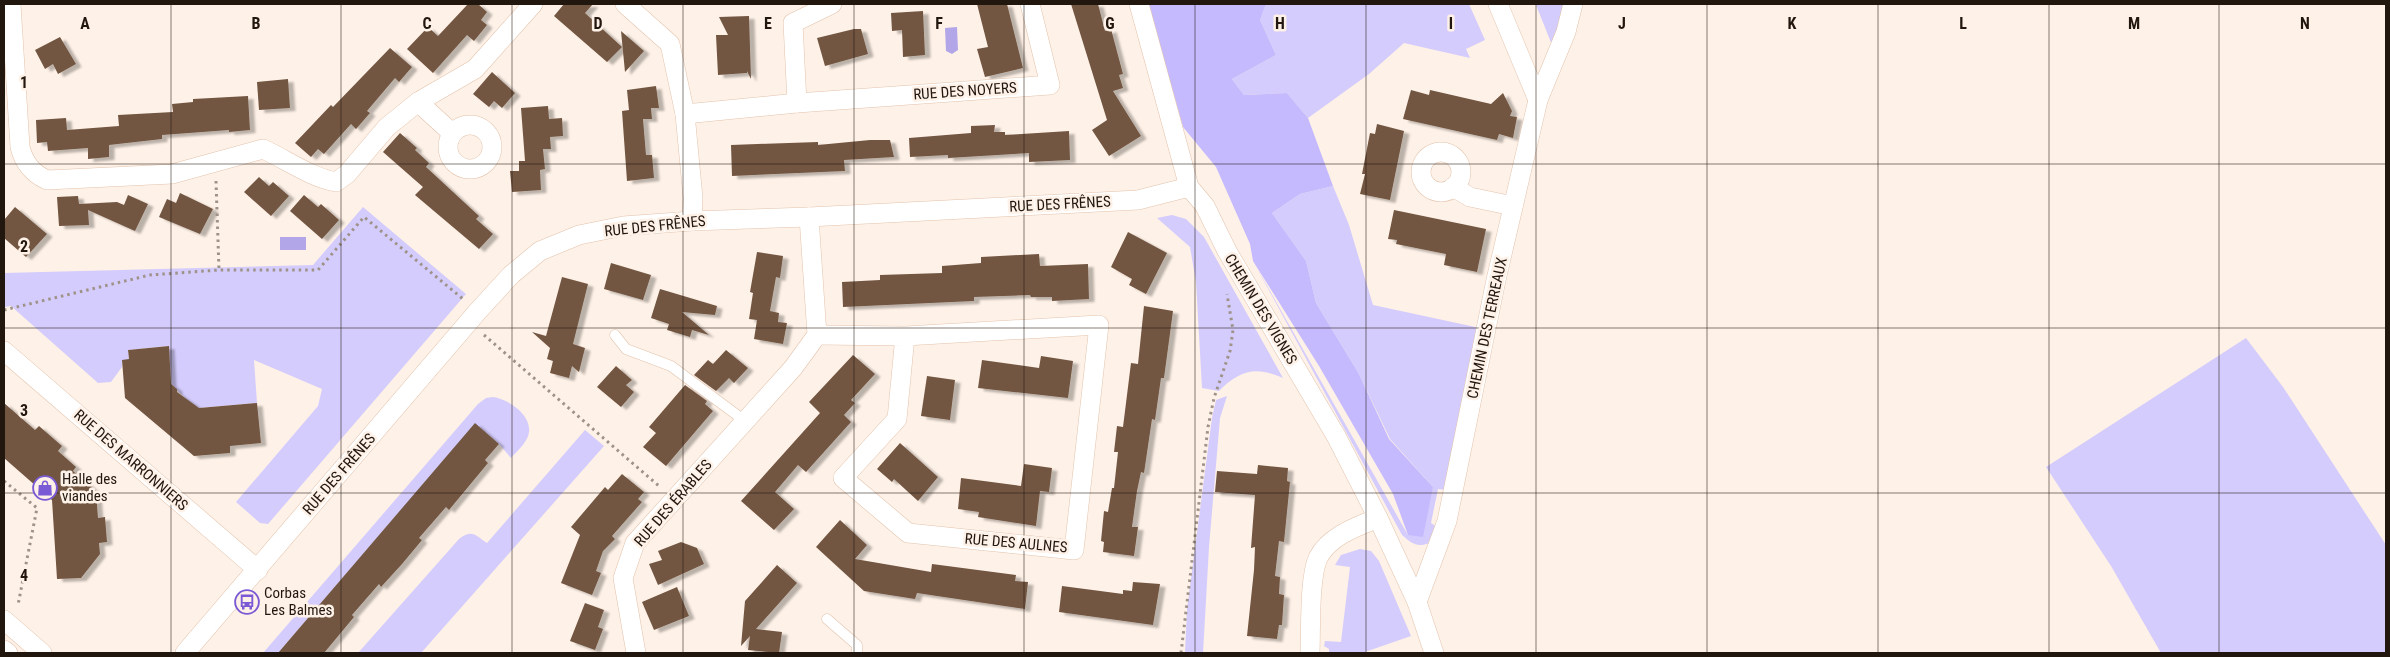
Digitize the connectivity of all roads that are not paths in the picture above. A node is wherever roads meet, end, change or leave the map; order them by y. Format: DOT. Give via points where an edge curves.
graph roads {
  1 [pos="12,4"];
  2 [pos="533,4"];
  3 [pos="625,4"];
  4 [pos="832,4"];
  5 [pos="1030,4"];
  6 [pos="1139,4"];
  7 [pos="1498,4"];
  8 [pos="1573,4"];
  9 [pos="1538,100"];
  10 [pos="418,102"];
  11 [pos="797,103"];
  12 [pos="685,114"];
  13 [pos="452,133"];
  14 [pos="1189,187"];
  15 [pos="1454,187"];
  16 [pos="1513,206"];
  17 [pos="809,218"];
  18 [pos="692,221"];
  19 [pos="615,335"];
  20 [pos="818,335"];
  21 [pos="906,336"];
  22 [pos="4,351"];
  23 [pos="745,421"];
  24 [pos="1378,518"];
  25 [pos="258,570"];
  26 [pos="1417,602"];
  27 [pos="10,617"];
  28 [pos="826,619"];
  29 [pos="4,650"];
  30 [pos="8,653"];
  31 [pos="42,653"];
  32 [pos="186,653"];
  33 [pos="636,653"];
  34 [pos="857,653"];
  35 [pos="1310,653"];
  36 [pos="1434,653"];
  1 -- 10 [label="street" via="22,158 36,174 47,180 172,174 263,149 318,179 336,182 347,174 386,127"];
  2 -- 10 [label="street" via="474,69"];
  3 -- 12 [label="street" via="670,44"];
  4 -- 11 [label="street" via="793,23"];
  5 -- 11 [label="street, RUE DES NOYERS" via="1050,85"];
  6 -- 14 [label="street, CHEMIN DES VIGNES"];
  7 -- 9 [label="street"];
  8 -- 9 [label="street, CHEMIN DES TERREAUX" via="1566,32"];
  9 -- 16 [label="street, CHEMIN DES TERREAUX"];
  10 -- 13 [label="street"];
  11 -- 12 [label="street, RUE DES NOYERS"];
  12 -- 18 [label="street"];
  14 -- 17 [label="street, RUE DES FRÊNES" via="1138,200"];
  14 -- 24 [label="street, CHEMIN DES VIGNES" via="1205,206 1227,251 1336,436"];
  15 -- 16 [label="street" via="1470,196"];
  16 -- 26 [label="street, CHEMIN DES TERREAUX" via="1447,521"];
  17 -- 18 [label="street, RUE DES FRÊNES"];
  17 -- 20 [label="street"];
  18 -- 25 [label="street, RUE DES FRÊNES" via="614,228 579,235 540,251 511,275 478,311"];
  19 -- 23 [label="lane" via="626,349 670,366"];
  20 -- 21 [label="street, RUE DES AULNES"];
  20 -- 23 [label="street, RUE DES ÉRABLES"];
  21 -- 21 [label="street, RUE DES AULNES" via="1099,325 1074,550 908,533 843,478 897,420"];
  22 -- 25 [label="street, RUE DES MARRONNIERS"];
  23 -- 33 [label="street, RUE DES ÉRABLES" via="634,543 623,578"];
  24 -- 26 [label="street, CHEMIN DES VIGNES"];
  24 -- 35 [label="street" via="1350,530 1318,557"];
  25 -- 32 [label="street, RUE DES FRÊNES"];
  26 -- 36 [label="street"];
  27 -- 31 [label="street"];
  28 -- 34 [label="lane" via="857,645"];
  29 -- 30 [label="street"];
}
